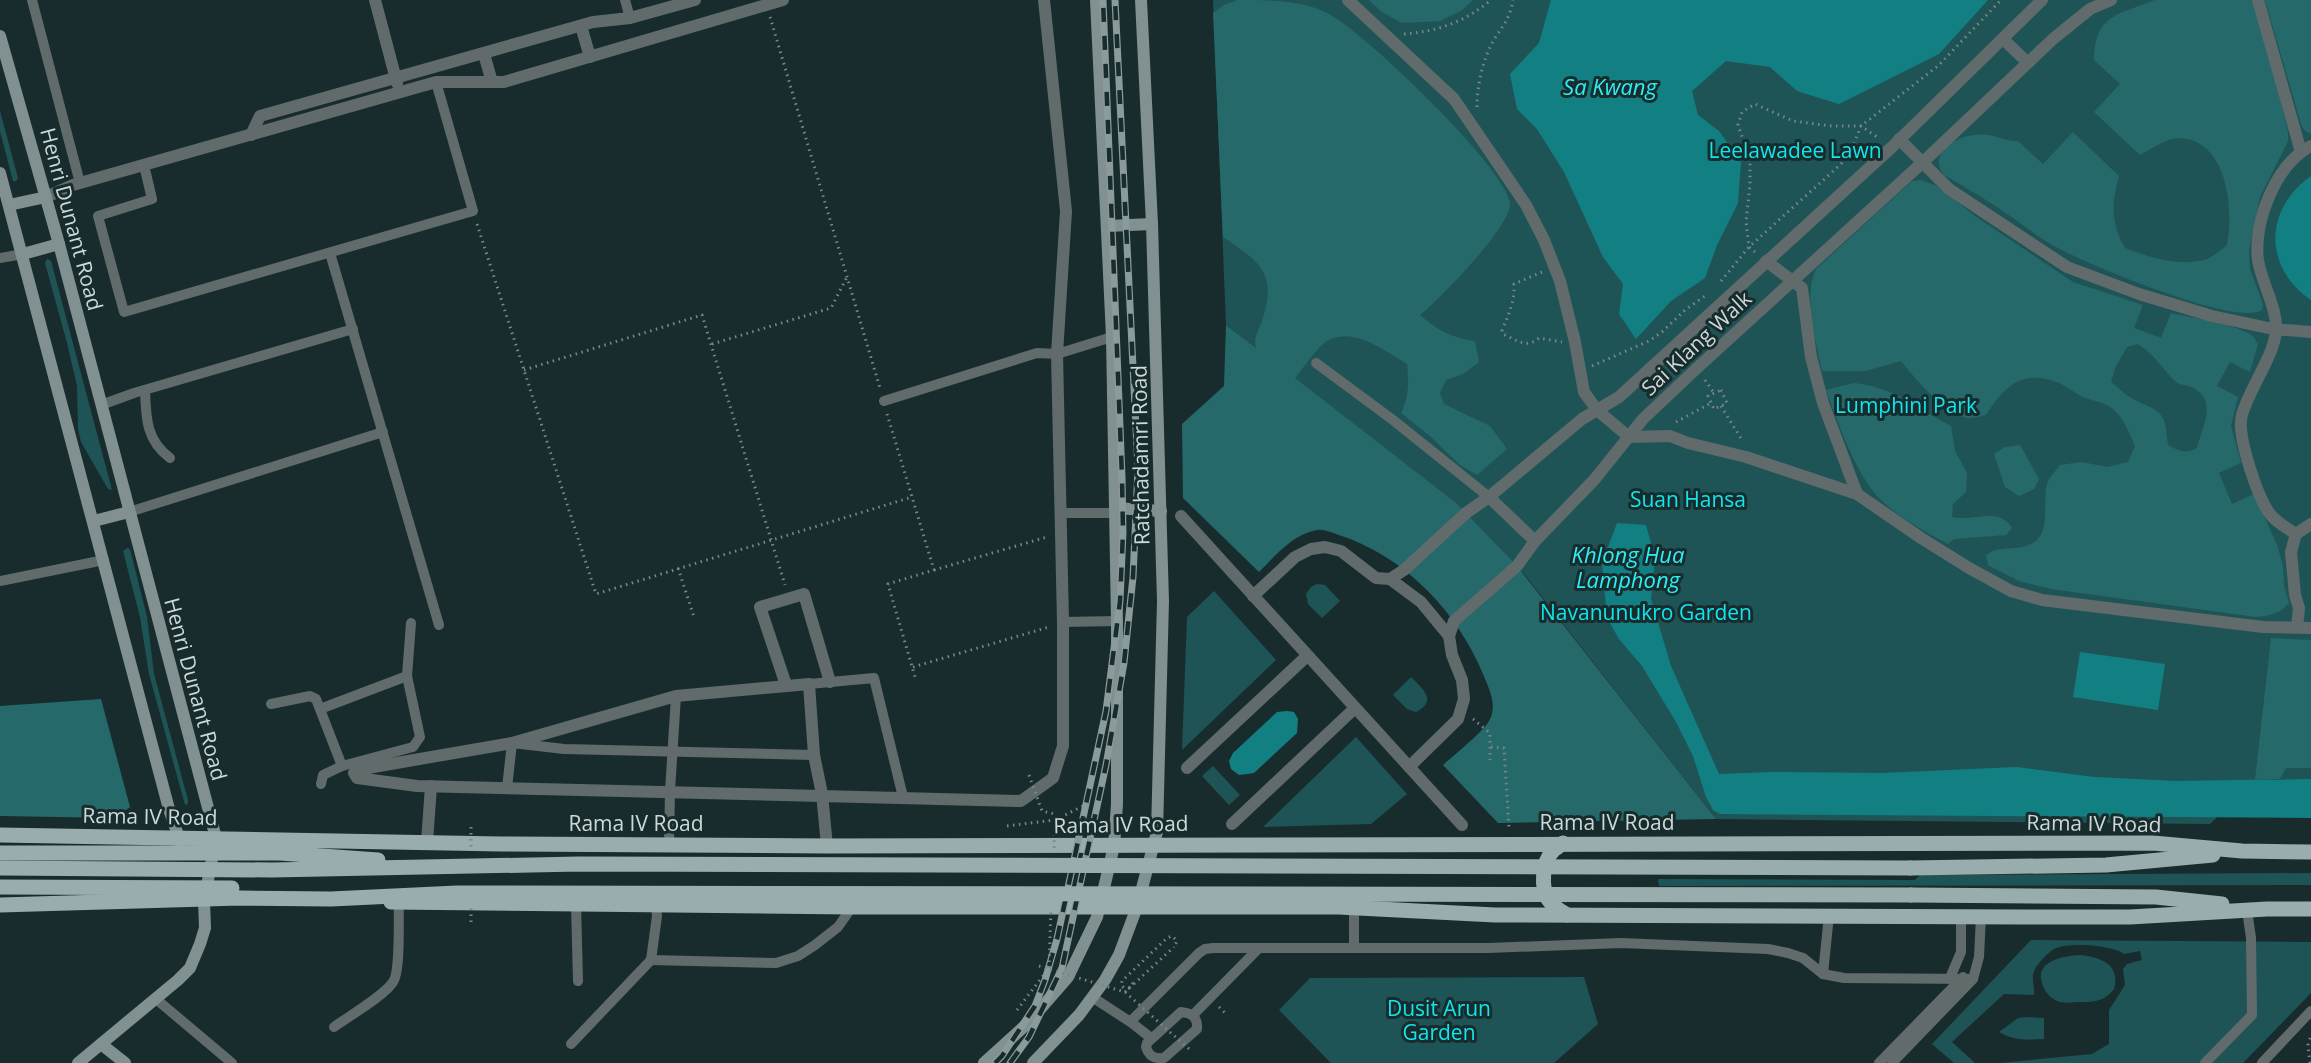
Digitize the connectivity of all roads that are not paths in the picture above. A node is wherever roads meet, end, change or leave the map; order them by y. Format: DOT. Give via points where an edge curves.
graph roads {
  1 [pos="32,0"];
  2 [pos="375,0"];
  3 [pos="625,0"];
  4 [pos="696,0"];
  5 [pos="783,0"];
  6 [pos="1044,0"];
  7 [pos="1096,0"];
  8 [pos="1141,0"];
  9 [pos="1348,0"];
  10 [pos="2042,0"];
  11 [pos="2111,0"];
  12 [pos="2258,0"];
  13 [pos="630,18"];
  14 [pos="581,26"];
  15 [pos="0,36"];
  16 [pos="2003,39"];
  17 [pos="484,54"];
  18 [pos="590,57"];
  19 [pos="2028,63"];
  20 [pos="396,76"];
  21 [pos="436,82"];
  22 [pos="492,82"];
  23 [pos="399,92"];
  24 [pos="251,135"];
  25 [pos="1896,143"];
  26 [pos="2306,149"];
  27 [pos="1922,163"];
  28 [pos="144,165"];
  29 [pos="0,173"];
  30 [pos="80,183"];
  31 [pos="46,196"];
  32 [pos="9,205"];
  33 [pos="1152,224"];
  34 [pos="1107,226"];
  35 [pos="59,244"];
  36 [pos="330,253"];
  37 [pos="23,254"];
  38 [pos="0,258"];
  39 [pos="1767,261"];
  40 [pos="1794,280"];
  41 [pos="353,329"];
  42 [pos="2277,329"];
  43 [pos="2311,332"];
  44 [pos="1112,337"];
  45 [pos="1057,354"];
  46 [pos="1316,363"];
  47 [pos="145,390"];
  48 [pos="884,401"];
  49 [pos="101,405"];
  50 [pos="1597,410"];
  51 [pos="383,432"];
  52 [pos="1629,437"];
  53 [pos="170,458"];
  54 [pos="1857,494"];
  55 [pos="1489,497"];
  56 [pos="1115,511"];
  57 [pos="1161,511"];
  58 [pos="129,512"];
  59 [pos="1061,513"];
  60 [pos="1181,516"];
  61 [pos="94,521"];
  62 [pos="2311,524"];
  63 [pos="2296,534"];
  64 [pos="1535,541"];
  65 [pos="104,560"];
  66 [pos="1390,579"];
  67 [pos="0,581"];
  68 [pos="1253,596"];
  69 [pos="1118,621"];
  70 [pos="1063,622"];
  71 [pos="411,624"];
  72 [pos="439,625"];
  73 [pos="2298,627"];
  74 [pos="2311,628"];
  75 [pos="1449,636"];
  76 [pos="1307,656"];
  77 [pos="407,676"];
  78 [pos="830,682"];
  79 [pos="809,684"];
  80 [pos="786,685"];
  81 [pos="676,696"];
  82 [pos="271,704"];
  83 [pos="1355,708"];
  84 [pos="320,709"];
  85 [pos="512,743"];
  86 [pos="672,752"];
  87 [pos="814,755"];
  88 [pos="342,766"];
  89 [pos="1409,767"];
  90 [pos="1187,768"];
  91 [pos="354,772"];
  92 [pos="321,784"];
  93 [pos="430,786"];
  94 [pos="507,788"];
  95 [pos="670,791"];
  96 [pos="822,795"];
  97 [pos="903,797"];
  98 [pos="1232,824"];
  99 [pos="1462,825"];
  100 [pos="0,835"];
  101 [pos="177,837"];
  102 [pos="216,838"];
  103 [pos="427,842"];
  104 [pos="1563,843"];
  105 [pos="669,844"];
  106 [pos="1155,845"];
  107 [pos="828,846"];
  108 [pos="1114,846"];
  109 [pos="2242,851"];
  110 [pos="2311,852"];
  111 [pos="0,853"];
  112 [pos="454,865"];
  113 [pos="0,868"];
  114 [pos="0,887"];
  115 [pos="457,893"];
  116 [pos="0,898"];
  117 [pos="204,901"];
  118 [pos="399,903"];
  119 [pos="576,904"];
  120 [pos="0,905"];
  121 [pos="656,905"];
  122 [pos="852,907"];
  123 [pos="1099,907"];
  124 [pos="1137,907"];
  125 [pos="1354,908"];
  126 [pos="2267,909"];
  127 [pos="2311,909"];
  128 [pos="2247,910"];
  129 [pos="1567,915"];
  130 [pos="1829,915"];
  131 [pos="1961,915"];
  132 [pos="1981,916"];
  133 [pos="1259,948"];
  134 [pos="1354,948"];
  135 [pos="651,960"];
  136 [pos="1823,974"];
  137 [pos="1950,978"];
  138 [pos="1968,978"];
  139 [pos="578,981"];
  140 [pos="1092,997"];
  141 [pos="156,999"];
  142 [pos="2311,1011"];
  143 [pos="1193,1016"];
  144 [pos="1132,1023"];
  145 [pos="333,1027"];
  146 [pos="1151,1038"];
  147 [pos="101,1044"];
  148 [pos="571,1044"];
  149 [pos="1153,1060"];
  150 [pos="78,1063"];
  151 [pos="125,1063"];
  152 [pos="232,1063"];
  153 [pos="984,1063"];
  154 [pos="1033,1063"];
  155 [pos="1879,1063"];
  156 [pos="1892,1063"];
  157 [pos="2205,1063"];
  158 [pos="2262,1063"];
  1 -- 30 [label="lane"];
  2 -- 20 [label="street"];
  3 -- 13 [label="lane"];
  4 -- 13 [label="street"];
  5 -- 18 [label="street"];
  6 -- 45 [label="street" via="1066,211"];
  7 -- 34 [label="main road, Ratchadamri Road"];
  8 -- 33 [label="main road, Ratchadamri Road"];
  9 -- 50 [label="street" via="1454,99 1526,205 1555,268 1584,392"];
  10 -- 16 [label="street, Sai Klang Walk"];
  11 -- 19 [label="street, Sai Klang Walk" via="2090,9"];
  12 -- 26 [label="street"];
  13 -- 14 [label="street"];
  14 -- 17 [label="street"];
  14 -- 18 [label="street"];
  15 -- 31 [label="main road, Henri Dunant Road"];
  16 -- 19 [label="street"];
  16 -- 25 [label="street, Sai Klang Walk"];
  17 -- 20 [label="street"];
  17 -- 22 [label="street"];
  18 -- 22 [label="street"];
  19 -- 27 [label="street, Sai Klang Walk"];
  20 -- 23 [label="street"];
  20 -- 24 [label="street" via="260,116"];
  21 -- 22 [label="street"];
  21 -- 23 [label="street"];
  21 -- 36 [label="lane" via="473,211"];
  23 -- 24 [label="street"];
  24 -- 28 [label="street"];
  25 -- 27 [label="street"];
  25 -- 39 [label="street, Sai Klang Walk"];
  26 -- 42 [label="street" via="2276,179 2258,242 2258,259"];
  27 -- 40 [label="street, Sai Klang Walk"];
  27 -- 42 [label="street" via="1949,189 2067,267 2212,316"];
  28 -- 30 [label="street"];
  28 -- 36 [label="lane" via="152,199 98,216 124,312"];
  29 -- 32 [label="main road"];
  30 -- 31 [label="street"];
  31 -- 32 [label="main road"];
  31 -- 35 [label="main road, Henri Dunant Road"];
  32 -- 37 [label="main road"];
  33 -- 34 [label="main road"];
  33 -- 57 [label="main road, Ratchadamri Road"];
  34 -- 44 [label="main road, Ratchadamri Road"];
  35 -- 37 [label="main road"];
  35 -- 49 [label="main road, Henri Dunant Road"];
  36 -- 41 [label="lane"];
  37 -- 38 [label="lane"];
  37 -- 61 [label="main road"];
  39 -- 40 [label="street"];
  39 -- 50 [label="street, Sai Klang Walk" via="1619,397"];
  40 -- 52 [label="street, Sai Klang Walk" via="1642,419"];
  40 -- 54 [label="street" via="1802,288 1811,357 1823,403"];
  41 -- 47 [label="lane"];
  41 -- 51 [label="lane"];
  42 -- 43 [label="street"];
  42 -- 63 [label="street" via="2247,399 2240,430 2270,514"];
  44 -- 45 [label="lane"];
  44 -- 56 [label="main road, Ratchadamri Road"];
  45 -- 48 [label="lane" via="1037,353"];
  45 -- 59 [label="street"];
  46 -- 55 [label="lane"];
  47 -- 49 [label="lane"];
  47 -- 53 [label="lane" via="150,433 157,448"];
  49 -- 58 [label="main road, Henri Dunant Road"];
  50 -- 52 [label="street"];
  50 -- 55 [label="street, Sai Klang Walk"];
  51 -- 58 [label="lane"];
  51 -- 72 [label="lane"];
  52 -- 54 [label="street" via="1670,436"];
  52 -- 64 [label="street, Sai Klang Walk"];
  54 -- 73 [label="street" via="1940,550 2011,591 2043,600 2133,612 2263,627"];
  55 -- 64 [label="street"];
  55 -- 66 [label="street, Sai Klang Walk"];
  56 -- 57 [label="main road"];
  56 -- 59 [label="lane"];
  56 -- 69 [label="main road, Ratchadamri Road"];
  57 -- 106 [label="main road, Ratchadamri Road" via="1163,601"];
  58 -- 61 [label="main road"];
  58 -- 102 [label="main road, Henri Dunant Road"];
  59 -- 70 [label="street"];
  60 -- 68 [label="street"];
  61 -- 65 [label="main road"];
  62 -- 63 [label="street"];
  63 -- 73 [label="street" via="2291,552"];
  64 -- 75 [label="street, Sai Klang Walk" via="1517,566 1454,621"];
  65 -- 67 [label="lane"];
  65 -- 101 [label="main road"];
  66 -- 68 [label="street" via="1376,578 1341,551 1325,547 1295,557"];
  66 -- 75 [label="street" via="1421,602"];
  68 -- 76 [label="street"];
  69 -- 70 [label="lane"];
  69 -- 108 [label="main road, Ratchadamri Road"];
  70 -- 97 [label="street" via="1063,746 1053,778 1021,801"];
  71 -- 77 [label="lane"];
  73 -- 74 [label="street"];
  75 -- 89 [label="street" via="1464,699 1458,718"];
  76 -- 83 [label="street"];
  76 -- 90 [label="street"];
  77 -- 84 [label="lane"];
  77 -- 88 [label="lane" via="420,737 417,742 412,747"];
  78 -- 79 [label="lane"];
  78 -- 80 [label="street" via="804,594 760,607"];
  78 -- 97 [label="lane" via="874,678"];
  79 -- 80 [label="street"];
  79 -- 87 [label="street"];
  80 -- 81 [label="street"];
  81 -- 85 [label="street"];
  81 -- 86 [label="lane"];
  82 -- 84 [label="lane" via="310,696"];
  83 -- 89 [label="street"];
  83 -- 98 [label="street"];
  84 -- 88 [label="lane"];
  85 -- 86 [label="lane" via="564,749"];
  85 -- 91 [label="street"];
  85 -- 94 [label="lane"];
  86 -- 87 [label="lane"];
  86 -- 95 [label="lane"];
  87 -- 96 [label="street"];
  88 -- 91 [label="lane"];
  88 -- 92 [label="lane" via="323,775"];
  89 -- 99 [label="street"];
  91 -- 93 [label="street" via="357,778"];
  93 -- 94 [label="street"];
  93 -- 103 [label="street"];
  94 -- 95 [label="street"];
  95 -- 96 [label="street"];
  95 -- 105 [label="lane"];
  96 -- 97 [label="street"];
  96 -- 107 [label="street"];
  100 -- 101 [label="main road, Rama IV Road"];
  101 -- 102 [label="main road, Rama IV Road"];
  101 -- 117 [label="main road"];
  102 -- 103 [label="main road, Rama IV Road"];
  102 -- 117 [label="main road, Henri Dunant Road"];
  103 -- 105 [label="main road, Rama IV Road"];
  104 -- 106 [label="main road, Rama IV Road"];
  104 -- 109 [label="main road, Rama IV Road" via="2152,843"];
  104 -- 129 [label="main road" via="1551,852 1545,864 1544,882 1547,897"];
  105 -- 107 [label="main road, Rama IV Road"];
  106 -- 108 [label="main road, Rama IV Road"];
  106 -- 124 [label="main road, Ratchadamri Road"];
  107 -- 108 [label="main road, Rama IV Road"];
  108 -- 123 [label="main road, Ratchadamri Road"];
  109 -- 110 [label="main road, Rama IV Road"];
  109 -- 112 [label="main road, Rama IV Road, bridge" via="2106,865 1910,867"];
  111 -- 112 [label="main road, Rama IV Road, bridge" via="280,853"];
  112 -- 113 [label="main road, Rama IV Road, bridge" via="272,870"];
  114 -- 115 [label="main road, bridge"];
  115 -- 120 [label="main road, bridge"];
  115 -- 126 [label="main road, bridge" via="2156,897"];
  116 -- 117 [label="main road"];
  117 -- 118 [label="main road"];
  117 -- 141 [label="main road" via="205,928 190,968"];
  118 -- 119 [label="main road"];
  118 -- 145 [label="lane" via="394,981"];
  119 -- 121 [label="main road"];
  119 -- 139 [label="lane"];
  121 -- 122 [label="main road"];
  121 -- 135 [label="lane"];
  122 -- 123 [label="main road"];
  122 -- 135 [label="lane" via="838,927 815,945 776,963"];
  123 -- 124 [label="main road"];
  123 -- 153 [label="main road, Ratchadamri Road" via="1068,977 1028,1023"];
  124 -- 125 [label="main road"];
  124 -- 140 [label="main road, Ratchadamri Road" via="1119,955"];
  125 -- 129 [label="main road"];
  125 -- 134 [label="lane"];
  126 -- 127 [label="main road"];
  126 -- 128 [label="main road"];
  128 -- 132 [label="main road" via="2130,917"];
  128 -- 157 [label="lane" via="2252,1014"];
  129 -- 130 [label="main road"];
  130 -- 131 [label="main road"];
  130 -- 136 [label="lane"];
  131 -- 132 [label="main road"];
  131 -- 137 [label="lane" via="1961,952"];
  132 -- 138 [label="lane" via="1979,957"];
  133 -- 134 [label="lane"];
  133 -- 143 [label="lane"];
  133 -- 144 [label="lane" via="1205,949"];
  134 -- 136 [label="lane" via="1621,943 1768,949 1803,958"];
  135 -- 148 [label="lane"];
  136 -- 137 [label="lane" via="1844,978"];
  137 -- 138 [label="lane"];
  138 -- 155 [label="lane"];
  138 -- 156 [label="lane"];
  140 -- 144 [label="lane"];
  140 -- 154 [label="main road, Ratchadamri Road"];
  141 -- 147 [label="main road"];
  141 -- 152 [label="lane"];
  142 -- 158 [label="lane"];
  143 -- 146 [label="lane" via="1186,1012 1177,1014"];
  143 -- 149 [label="lane" via="1197,1029 1164,1058"];
  144 -- 146 [label="lane"];
  146 -- 149 [label="lane" via="1146,1047"];
  147 -- 150 [label="main road"];
  147 -- 151 [label="main road"];
}
